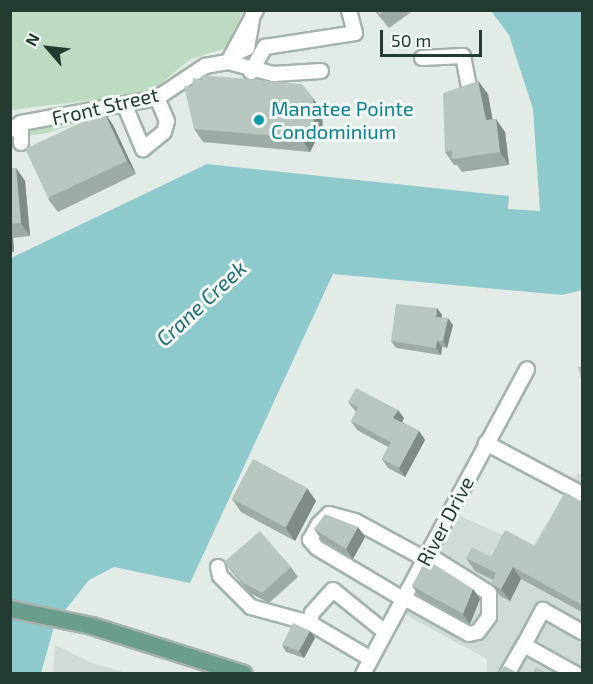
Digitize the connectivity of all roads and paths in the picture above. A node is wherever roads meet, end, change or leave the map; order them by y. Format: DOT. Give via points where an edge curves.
graph roads {
  1 [pos="349,10"];
  2 [pos="255,13"];
  3 [pos="422,58"];
  4 [pos="230,59"];
  5 [pos="321,71"];
  6 [pos="251,72"];
  7 [pos="469,87"];
  8 [pos="157,98"];
  9 [pos="125,106"];
  10 [pos="14,124"];
  11 [pos="21,143"];
  12 [pos="527,369"];
  13 [pos="486,443"];
  14 [pos="582,494"];
  15 [pos="426,556"];
  16 [pos="218,567"];
  17 [pos="403,598"];
  18 [pos="10,609"];
  19 [pos="310,623"];
  20 [pos="385,632"];
  21 [pos="582,632"];
  22 [pos="524,645"];
  23 [pos="371,659"];
  24 [pos="244,674"];
  25 [pos="363,674"];
  26 [pos="507,674"];
  27 [pos="576,674"];
  1 -- 6 [label="street" via="355,33 265,47"];
  2 -- 4 [label="street"];
  3 -- 7 [label="street" via="463,56"];
  4 -- 6 [label="street"];
  4 -- 8 [label="street, Front Street" via="187,73"];
  5 -- 6 [label="street"];
  8 -- 9 [label="street, Front Street"];
  8 -- 9 [label="street" via="167,121 164,132 143,149"];
  9 -- 10 [label="street, Front Street"];
  10 -- 11 [label="street"];
  12 -- 13 [label="street, River Drive"];
  13 -- 14 [label="street"];
  13 -- 15 [label="street, River Drive"];
  15 -- 17 [label="street, River Drive"];
  15 -- 17 [label="street" via="489,593 489,617 478,632 469,634"];
  15 -- 17 [label="street" via="355,521 329,514 310,540 317,548"];
  16 -- 19 [label="street" via="220,576 251,607"];
  17 -- 20 [label="street, River Drive"];
  18 -- 24 [label="main road" via="92,626"];
  19 -- 20 [label="street" via="321,599 333,590"];
  19 -- 23 [label="street"];
  20 -- 23 [label="street, River Drive"];
  21 -- 22 [label="street" via="543,610"];
  22 -- 26 [label="street"];
  22 -- 27 [label="street"];
  23 -- 25 [label="street, River Drive"];
}
